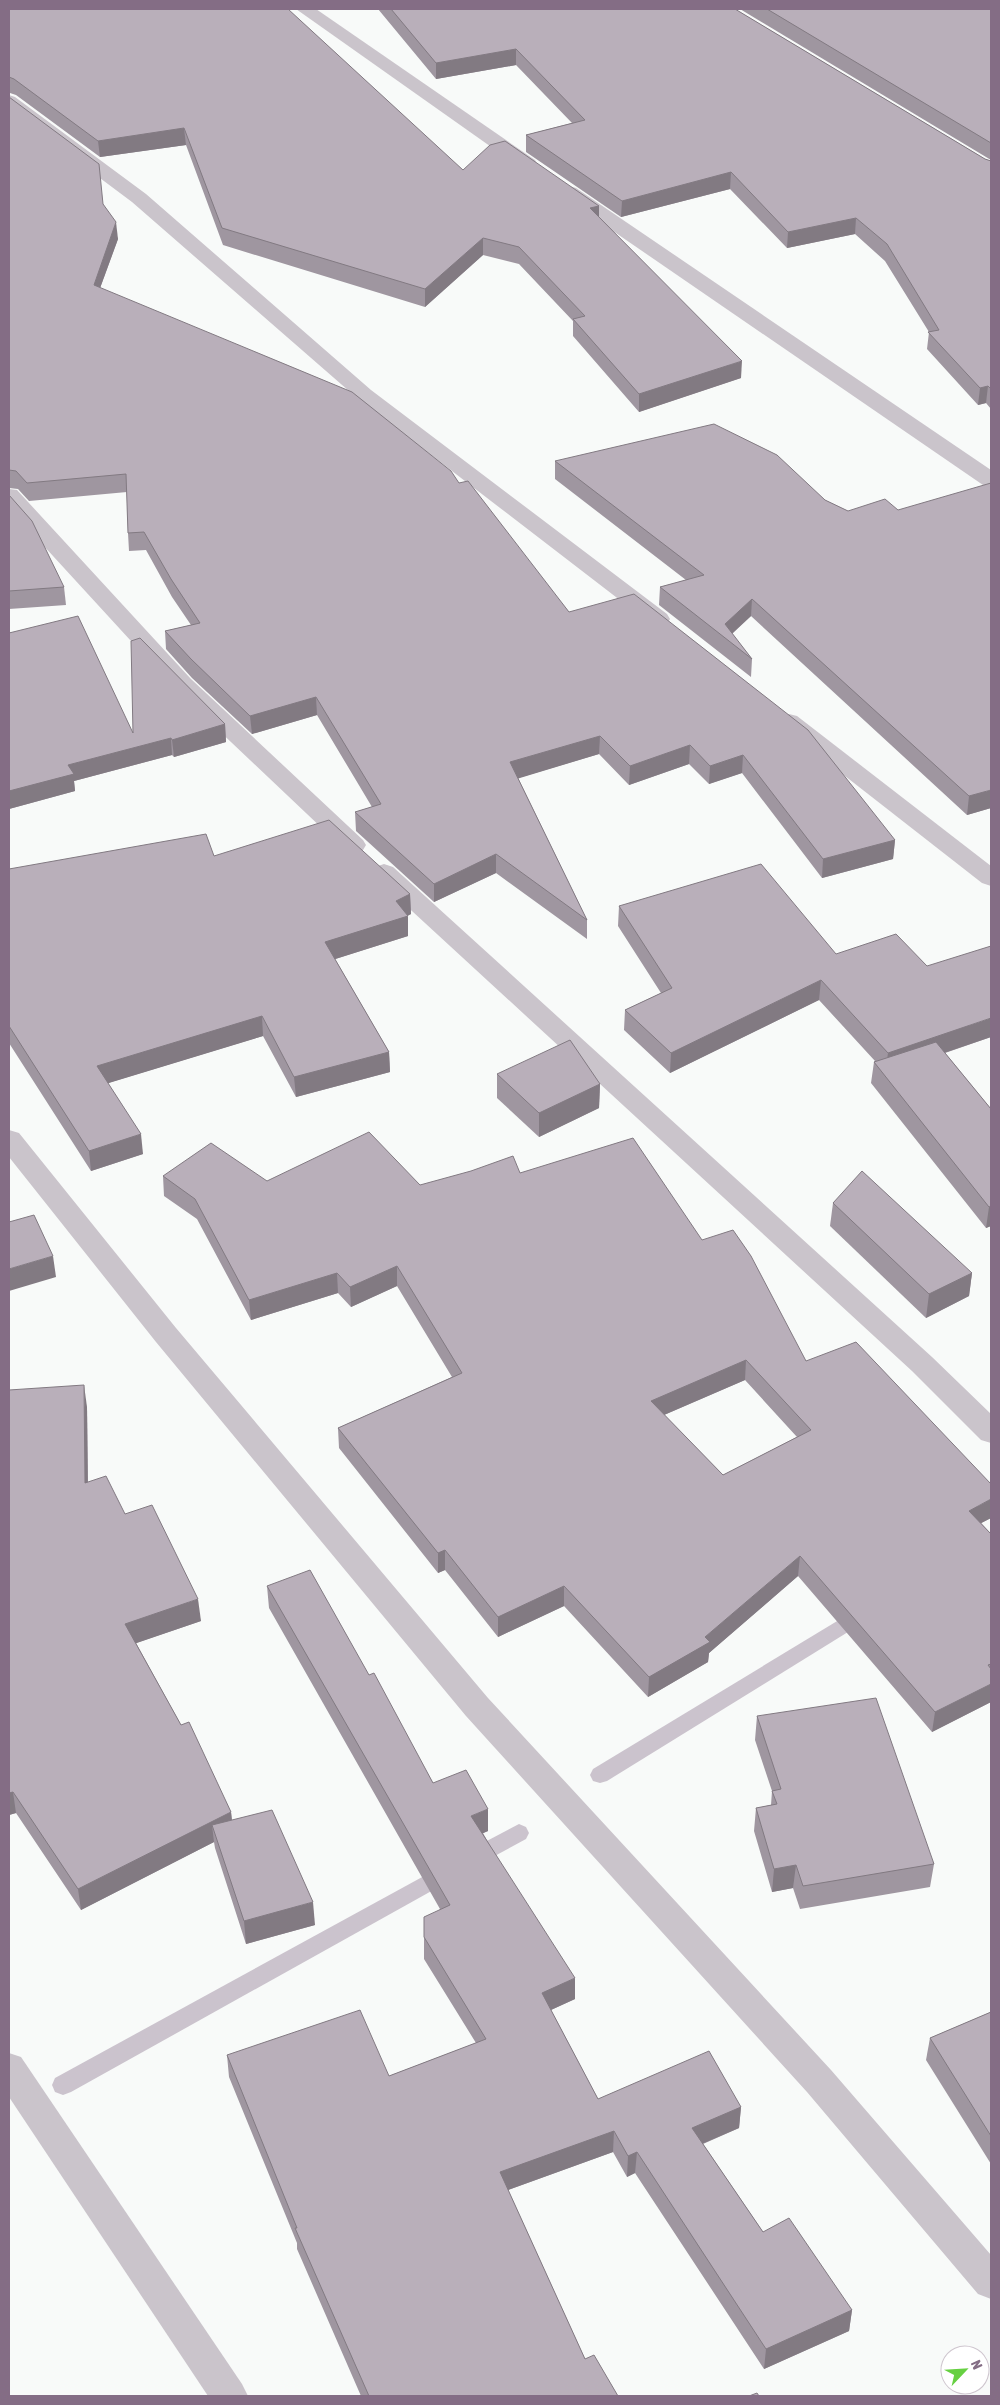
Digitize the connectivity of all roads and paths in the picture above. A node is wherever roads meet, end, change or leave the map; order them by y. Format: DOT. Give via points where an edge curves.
graph roads {
  1 [pos="305,9"];
  2 [pos="9,101"];
  3 [pos="991,480"];
  4 [pos="9,495"];
  5 [pos="674,630"];
  6 [pos="774,709"];
  7 [pos="991,878"];
  8 [pos="9,1139"];
  9 [pos="991,1432"];
  10 [pos="9,2068"];
  11 [pos="991,2282"];
  12 [pos="229,2396"];
  1 -- 3 [label="street"];
  2 -- 5 [label="street" via="139,198 364,394"];
  4 -- 9 [label="street" via="183,684 290,787 908,1350"];
  6 -- 7 [label="street"];
  8 -- 11 [label="street" via="166,1335 477,1707 819,2082"];
  10 -- 12 [label="street"];
}
